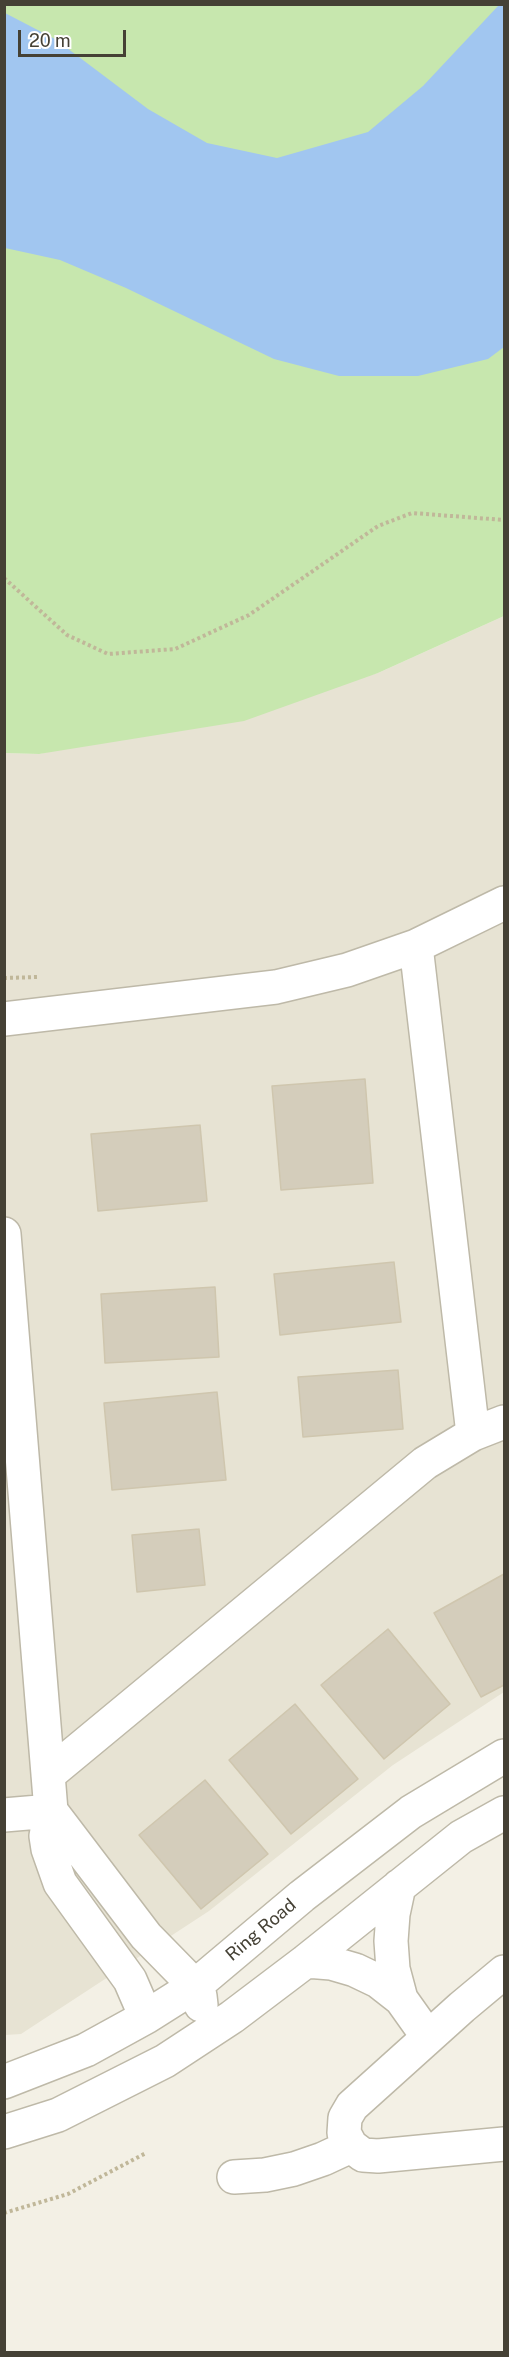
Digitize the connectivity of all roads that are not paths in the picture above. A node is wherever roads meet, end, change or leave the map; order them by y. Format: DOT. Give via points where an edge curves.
graph roads {
  1 [pos="504,903"];
  2 [pos="416,946"];
  3 [pos="4,1019"];
  4 [pos="4,1234"];
  5 [pos="504,1422"];
  6 [pos="473,1434"];
  7 [pos="504,1755"];
  8 [pos="48,1775"];
  9 [pos="51,1811"];
  10 [pos="504,1814"];
  11 [pos="4,1815"];
  12 [pos="399,1886"];
  13 [pos="306,1961"];
  14 [pos="504,1972"];
  15 [pos="195,1986"];
  16 [pos="401,2000"];
  17 [pos="146,2017"];
  18 [pos="428,2037"];
  19 [pos="4,2082"];
  20 [pos="113,2089"];
  21 [pos="4,2133"];
  22 [pos="504,2144"];
  23 [pos="351,2146"];
  24 [pos="234,2178"];
  1 -- 2 [label="street"];
  2 -- 3 [label="street" via="347,970 276,987"];
  2 -- 6 [label="street"];
  4 -- 8 [label="street"];
  5 -- 6 [label="street"];
  6 -- 8 [label="street" via="425,1463"];
  7 -- 15 [label="street, Ring Road" via="411,1812"];
  8 -- 9 [label="street"];
  9 -- 11 [label="street"];
  9 -- 15 [label="street" via="146,1936"];
  9 -- 17 [label="street" via="46,1836 57,1875 130,1980"];
  10 -- 12 [label="street" via="461,1838"];
  12 -- 13 [label="street"];
  12 -- 16 [label="street" via="392,1941 393,1969"];
  13 -- 16 [label="street" via="355,1970 378,1981"];
  13 -- 20 [label="street" via="232,2017"];
  14 -- 18 [label="street"];
  15 -- 17 [label="street, Ring Road"];
  15 -- 20 [label="street" via="201,2008 192,2029 124,2071"];
  16 -- 18 [label="street"];
  17 -- 19 [label="street, Ring Road" via="86,2050"];
  18 -- 23 [label="street" via="352,2106 345,2118 344,2133"];
  20 -- 21 [label="street" via="58,2115"];
  22 -- 23 [label="street" via="378,2156 363,2155"];
  23 -- 24 [label="street" via="294,2169"];
}
